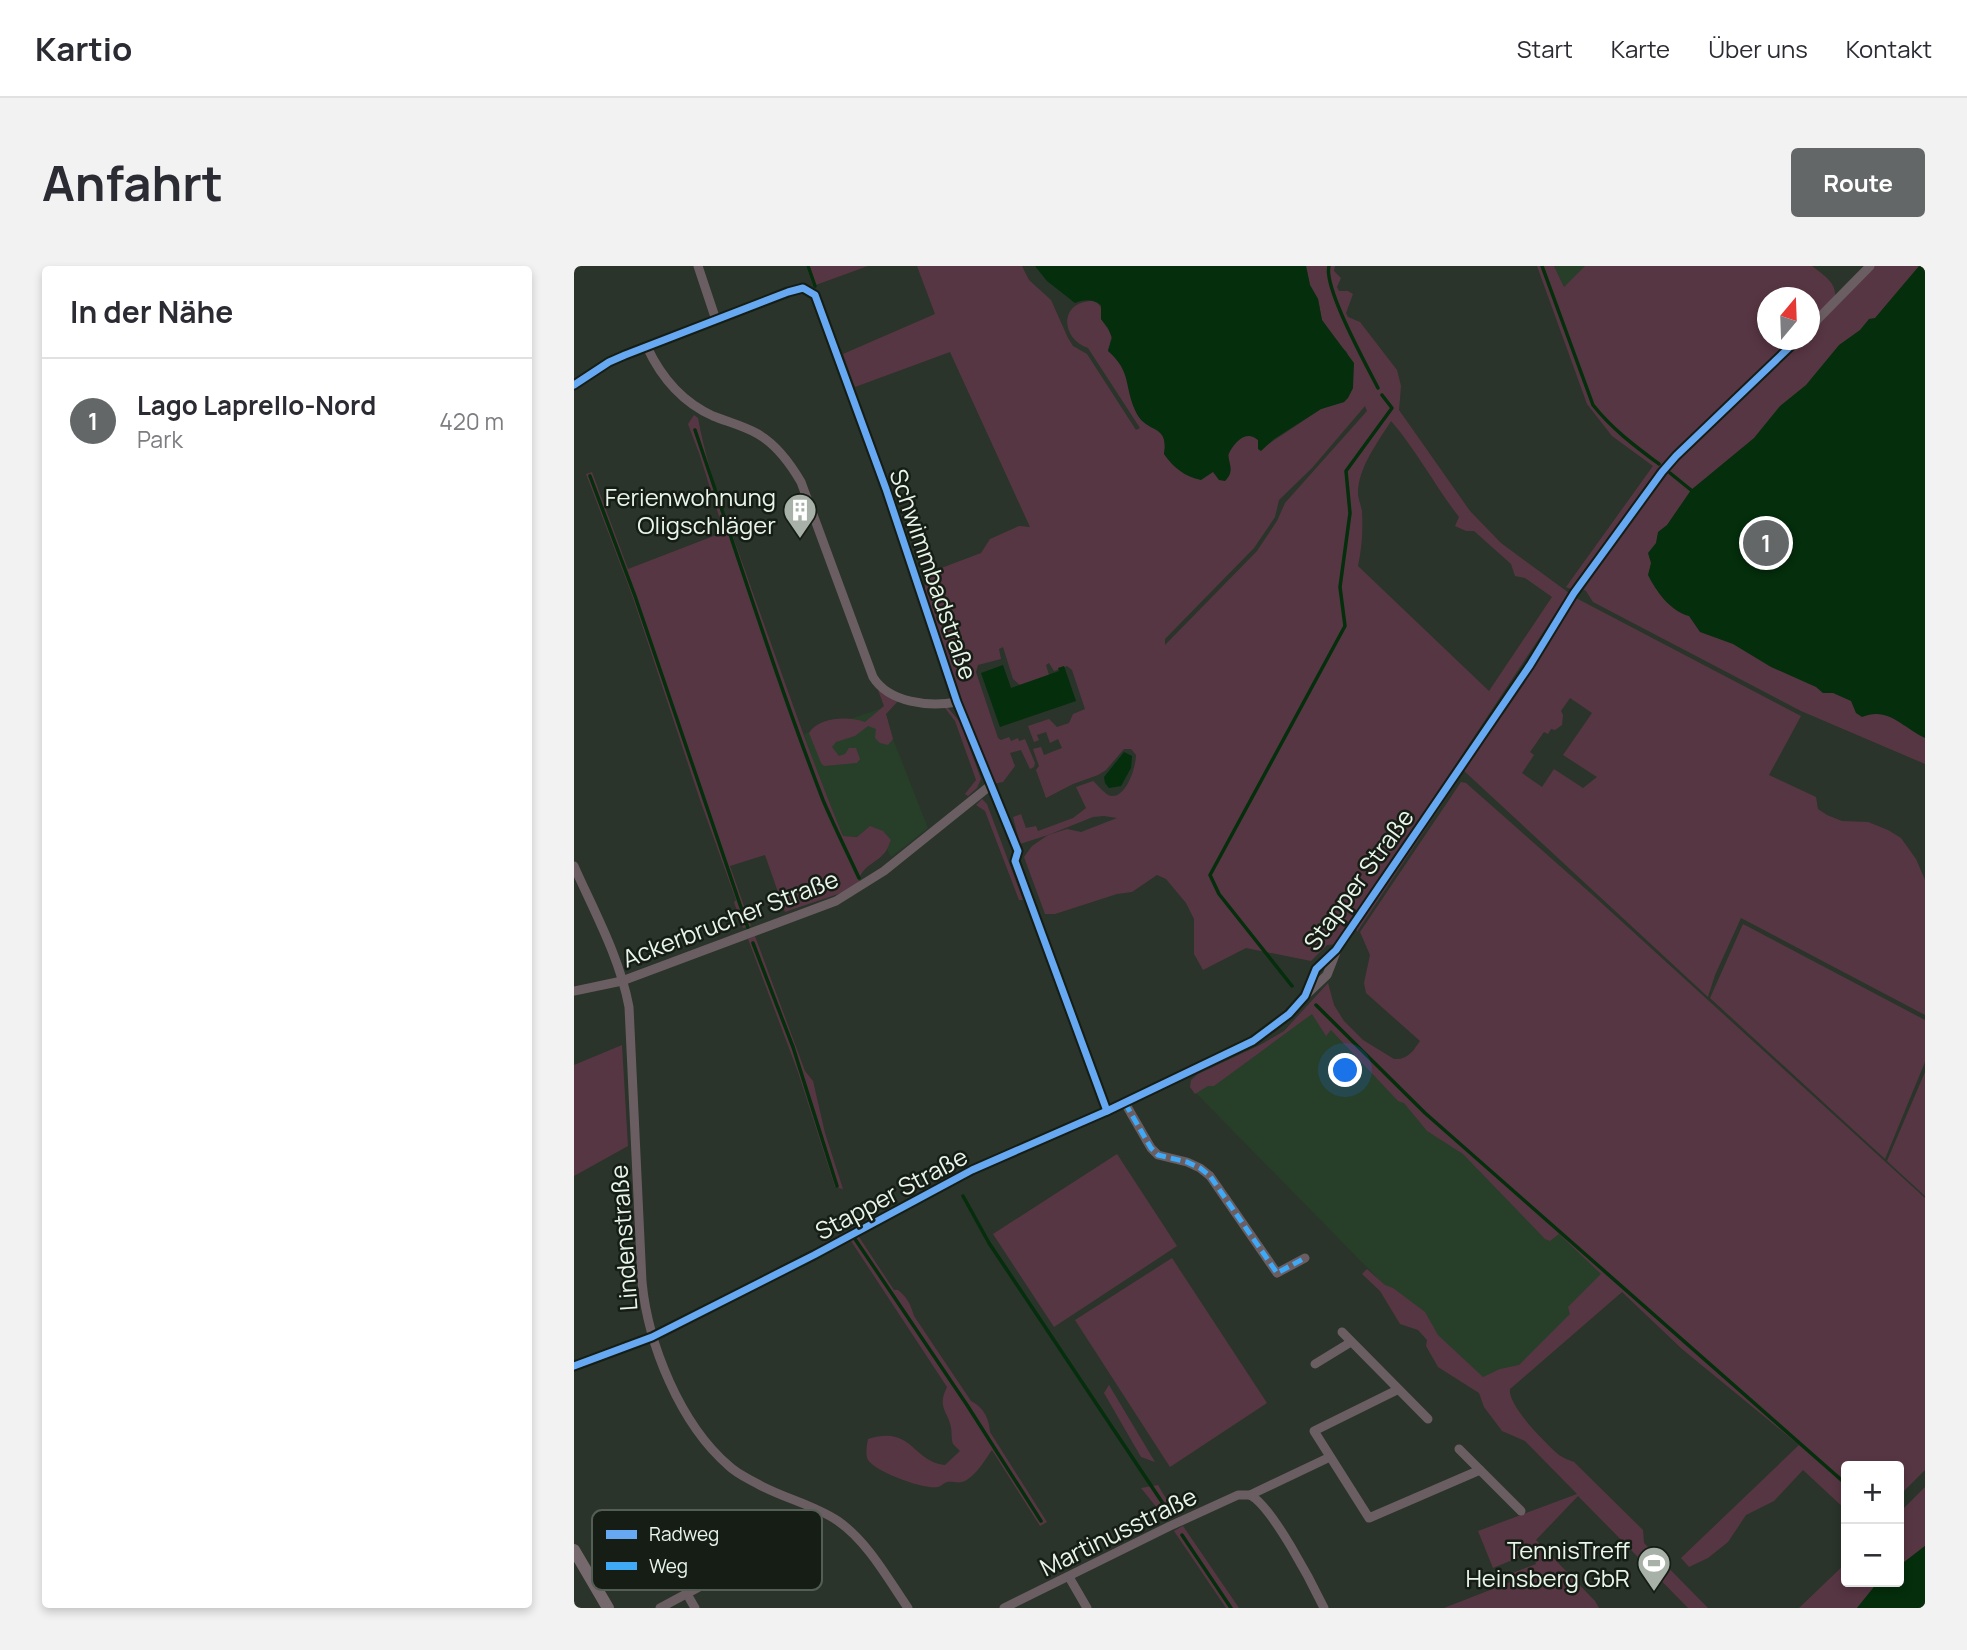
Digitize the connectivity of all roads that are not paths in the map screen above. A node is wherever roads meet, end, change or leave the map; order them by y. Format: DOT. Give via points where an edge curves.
graph roads {
  1 [pos="698,266"];
  2 [pos="1870,266"];
  3 [pos="1820,317"];
  4 [pos="716,320"];
  5 [pos="647,347"];
  6 [pos="1787,350"];
  7 [pos="574,386"];
  8 [pos="957,702"];
  9 [pos="991,785"];
  10 [pos="574,866"];
  11 [pos="622,981"];
  12 [pos="574,991"];
  13 [pos="1125,1102"];
  14 [pos="1107,1111"];
  15 [pos="1305,1258"];
  16 [pos="1342,1332"];
  17 [pos="652,1337"];
  18 [pos="1351,1342"];
  19 [pos="1315,1364"];
  20 [pos="574,1366"];
  21 [pos="1397,1390"];
  22 [pos="1428,1419"];
  23 [pos="1459,1449"];
  24 [pos="1330,1457"];
  25 [pos="1480,1470"];
  26 [pos="1250,1494"];
  27 [pos="815,1508"];
  28 [pos="819,1510"];
  29 [pos="1521,1511"];
  30 [pos="822,1512"];
  31 [pos="574,1550"];
  32 [pos="1069,1577"];
  33 [pos="592,1581"];
  34 [pos="597,1590"];
  35 [pos="694,1590"];
  36 [pos="687,1594"];
  37 [pos="608,1608"];
  38 [pos="660,1608"];
  39 [pos="695,1608"];
  40 [pos="908,1608"];
  41 [pos="1004,1608"];
  42 [pos="1087,1608"];
  43 [pos="1324,1608"];
  1 -- 4 [label="street"];
  2 -- 3 [label="street"];
  4 -- 5 [label="street, Schwimmbadstraße"];
  4 -- 8 [label="street, Schwimmbadstraße" via="797,289 809,289 815,295"];
  5 -- 7 [label="street, Schwimmbadstraße" via="609,362"];
  5 -- 8 [label="street" via="656,367 686,400 759,435 793,468 879,686 923,703"];
  6 -- 13 [label="street, Stapper Straße" via="1654,482 1574,593 1336,950 1316,969 1305,996 1265,1034"];
  8 -- 9 [label="street, Schwimmbadstraße"];
  9 -- 11 [label="street, Ackerbrucher Straße" via="884,872 836,901"];
  9 -- 14 [label="street, Schwimmbadstraße"];
  10 -- 11 [label="street, Lindenstraße"];
  11 -- 12 [label="street, Ackerbrucher Straße"];
  11 -- 17 [label="street, Lindenstraße" via="630,1020 642,1282"];
  13 -- 14 [label="street, Stapper Straße"];
  13 -- 15 [label="street" via="1158,1155 1187,1162 1210,1176 1277,1273"];
  14 -- 17 [label="street, Stapper Straße" via="972,1170"];
  16 -- 18 [label="street"];
  17 -- 20 [label="street, Stapper Straße"];
  17 -- 27 [label="street, Lindenstraße" via="696,1431 730,1468"];
  18 -- 19 [label="street"];
  18 -- 21 [label="street"];
  21 -- 22 [label="street"];
  21 -- 24 [label="street" via="1314,1431"];
  23 -- 25 [label="street"];
  24 -- 25 [label="street" via="1369,1518"];
  24 -- 26 [label="street, Martinusstraße"];
  25 -- 29 [label="street"];
  26 -- 32 [label="street, Martinusstraße" via="1227,1500"];
  26 -- 43 [label="street" via="1291,1548"];
  27 -- 28 [label="street, Lindenstraße"];
  30 -- 40 [label="street, Lindenstraße" via="856,1536"];
  31 -- 33 [label="street"];
  32 -- 41 [label="street, Martinusstraße"];
  32 -- 42 [label="street"];
  34 -- 37 [label="street"];
  35 -- 36 [label="street"];
  36 -- 38 [label="street"];
  36 -- 39 [label="street"];
}
